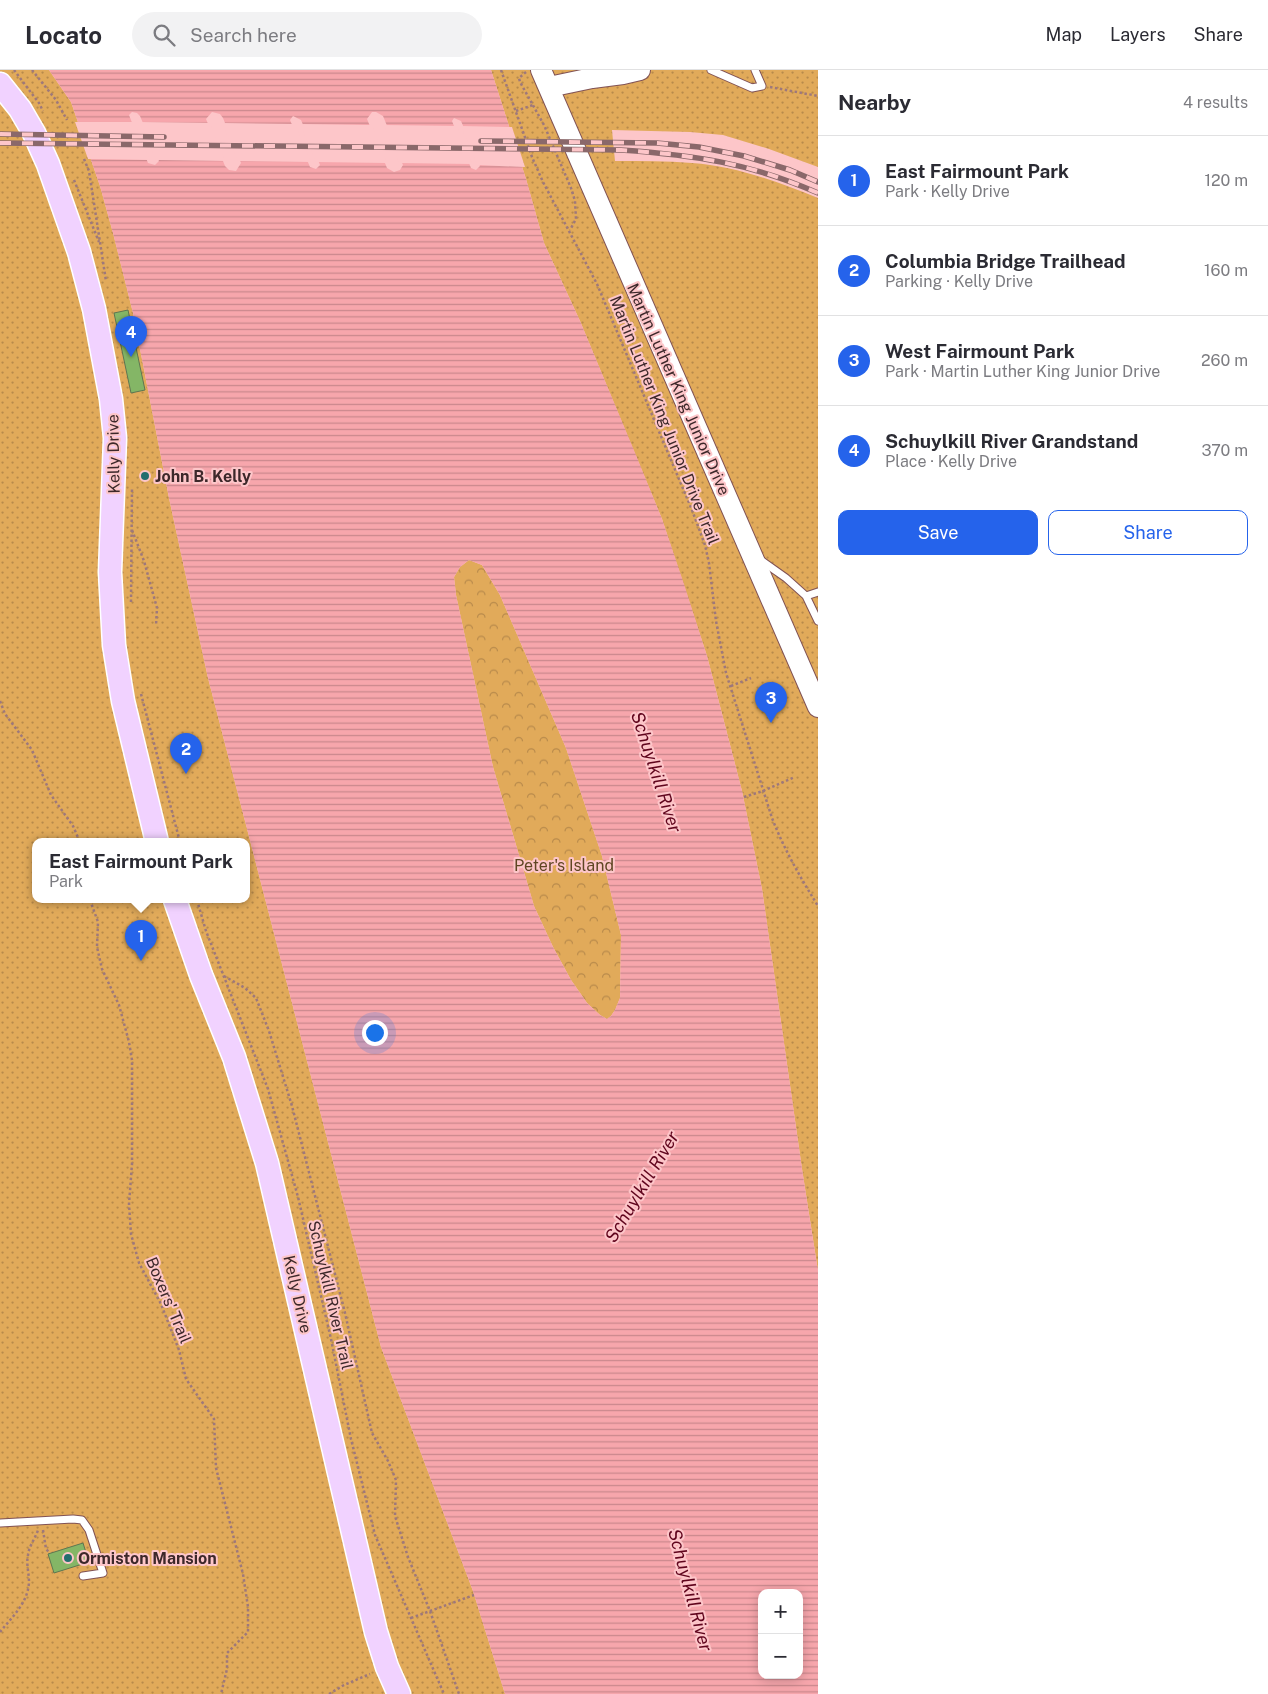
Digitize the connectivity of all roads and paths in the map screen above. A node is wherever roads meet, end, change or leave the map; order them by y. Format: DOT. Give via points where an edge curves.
graph roads {
  1 [pos="32,70"];
  2 [pos="500,70"];
  3 [pos="640,70"];
  4 [pos="711,70"];
  5 [pos="755,70"];
  6 [pos="539,76"];
  7 [pos="0,84"];
  8 [pos="762,86"];
  9 [pos="818,96"];
  10 [pos="533,105"];
  11 [pos="516,111"];
  12 [pos="67,120"];
  13 [pos="570,230"];
  14 [pos="131,528"];
  15 [pos="751,554"];
  16 [pos="818,592"];
  17 [pos="806,596"];
  18 [pos="818,621"];
  19 [pos="156,625"];
  20 [pos="752,678"];
  21 [pos="731,686"];
  22 [pos="0,701"];
  23 [pos="818,708"];
  24 [pos="795,777"];
  25 [pos="763,791"];
  26 [pos="744,797"];
  27 [pos="78,838"];
  28 [pos="156,838"];
  29 [pos="91,903"];
  30 [pos="176,903"];
  31 [pos="198,903"];
  32 [pos="818,906"];
  33 [pos="224,976"];
  34 [pos="40,1522"];
  35 [pos="0,1524"];
  36 [pos="49,1552"];
  37 [pos="83,1576"];
  38 [pos="474,1595"];
  39 [pos="430,1611"];
  40 [pos="411,1618"];
  41 [pos="0,1632"];
  42 [pos="387,1667"];
  43 [pos="221,1694"];
  44 [pos="329,1694"];
  45 [pos="398,1694"];
  46 [pos="444,1694"];
  47 [pos="459,1694"];
  1 -- 12 [label="path"];
  2 -- 11 [label="path, Martin Luther King Junior Drive Trail"];
  3 -- 6 [label="main road" via="585,79"];
  4 -- 8 [label="lane" via="752,88"];
  5 -- 8 [label="lane"];
  6 -- 10 [label="path" via="519,78"];
  6 -- 15 [label="main road, Martin Luther King Junior Drive"];
  7 -- 28 [label="main road, Kelly Drive" via="23,115 48,164 80,252 95,317 115,438 110,572 114,645 125,710"];
  8 -- 9 [label="path"];
  10 -- 11 [label="path"];
  10 -- 13 [label="path" via="575,201 576,219"];
  11 -- 13 [label="path, Martin Luther King Junior Drive Trail" via="543,182"];
  13 -- 21 [label="path, Martin Luther King Junior Drive Trail" via="616,326 705,546 720,648"];
  14 -- 19 [label="path" via="157,608"];
  15 -- 17 [label="lane"];
  15 -- 23 [label="main road, Martin Luther King Junior Drive"];
  16 -- 17 [label="lane"];
  17 -- 18 [label="lane"];
  20 -- 21 [label="path"];
  21 -- 25 [label="path, Martin Luther King Junior Drive Trail"];
  22 -- 27 [label="path" via="5,714 32,750 50,795"];
  24 -- 25 [label="path"];
  25 -- 26 [label="path"];
  25 -- 32 [label="path, Martin Luther King Junior Drive Trail" via="781,841"];
  29 -- 43 [label="path, Boxers' Trail" via="98,922 102,969 119,1005 132,1060 131,1234 139,1263 161,1304 186,1379 214,1419 216,1468 243,1574 248,1632 227,1653"];
  30 -- 42 [label="main road, Kelly Drive" via="234,1058 268,1163 374,1625"];
  31 -- 33 [label="path, Schuylkill River Trail"];
  33 -- 39 [label="path" via="256,998 269,1031 295,1115 372,1433 396,1480 396,1516 408,1557"];
  33 -- 40 [label="path, Schuylkill River Trail" via="268,1089 288,1160 375,1535"];
  34 -- 35 [label="lane"];
  34 -- 36 [label="path"];
  34 -- 37 [label="lane" via="73,1519 85,1522 103,1572"];
  34 -- 41 [label="path" via="28,1552 26,1598"];
  38 -- 39 [label="path"];
  39 -- 40 [label="path"];
  39 -- 47 [label="path"];
  40 -- 46 [label="path, Schuylkill River Trail"];
  42 -- 44 [label="path"];
  42 -- 45 [label="main road, Kelly Drive"];
}
